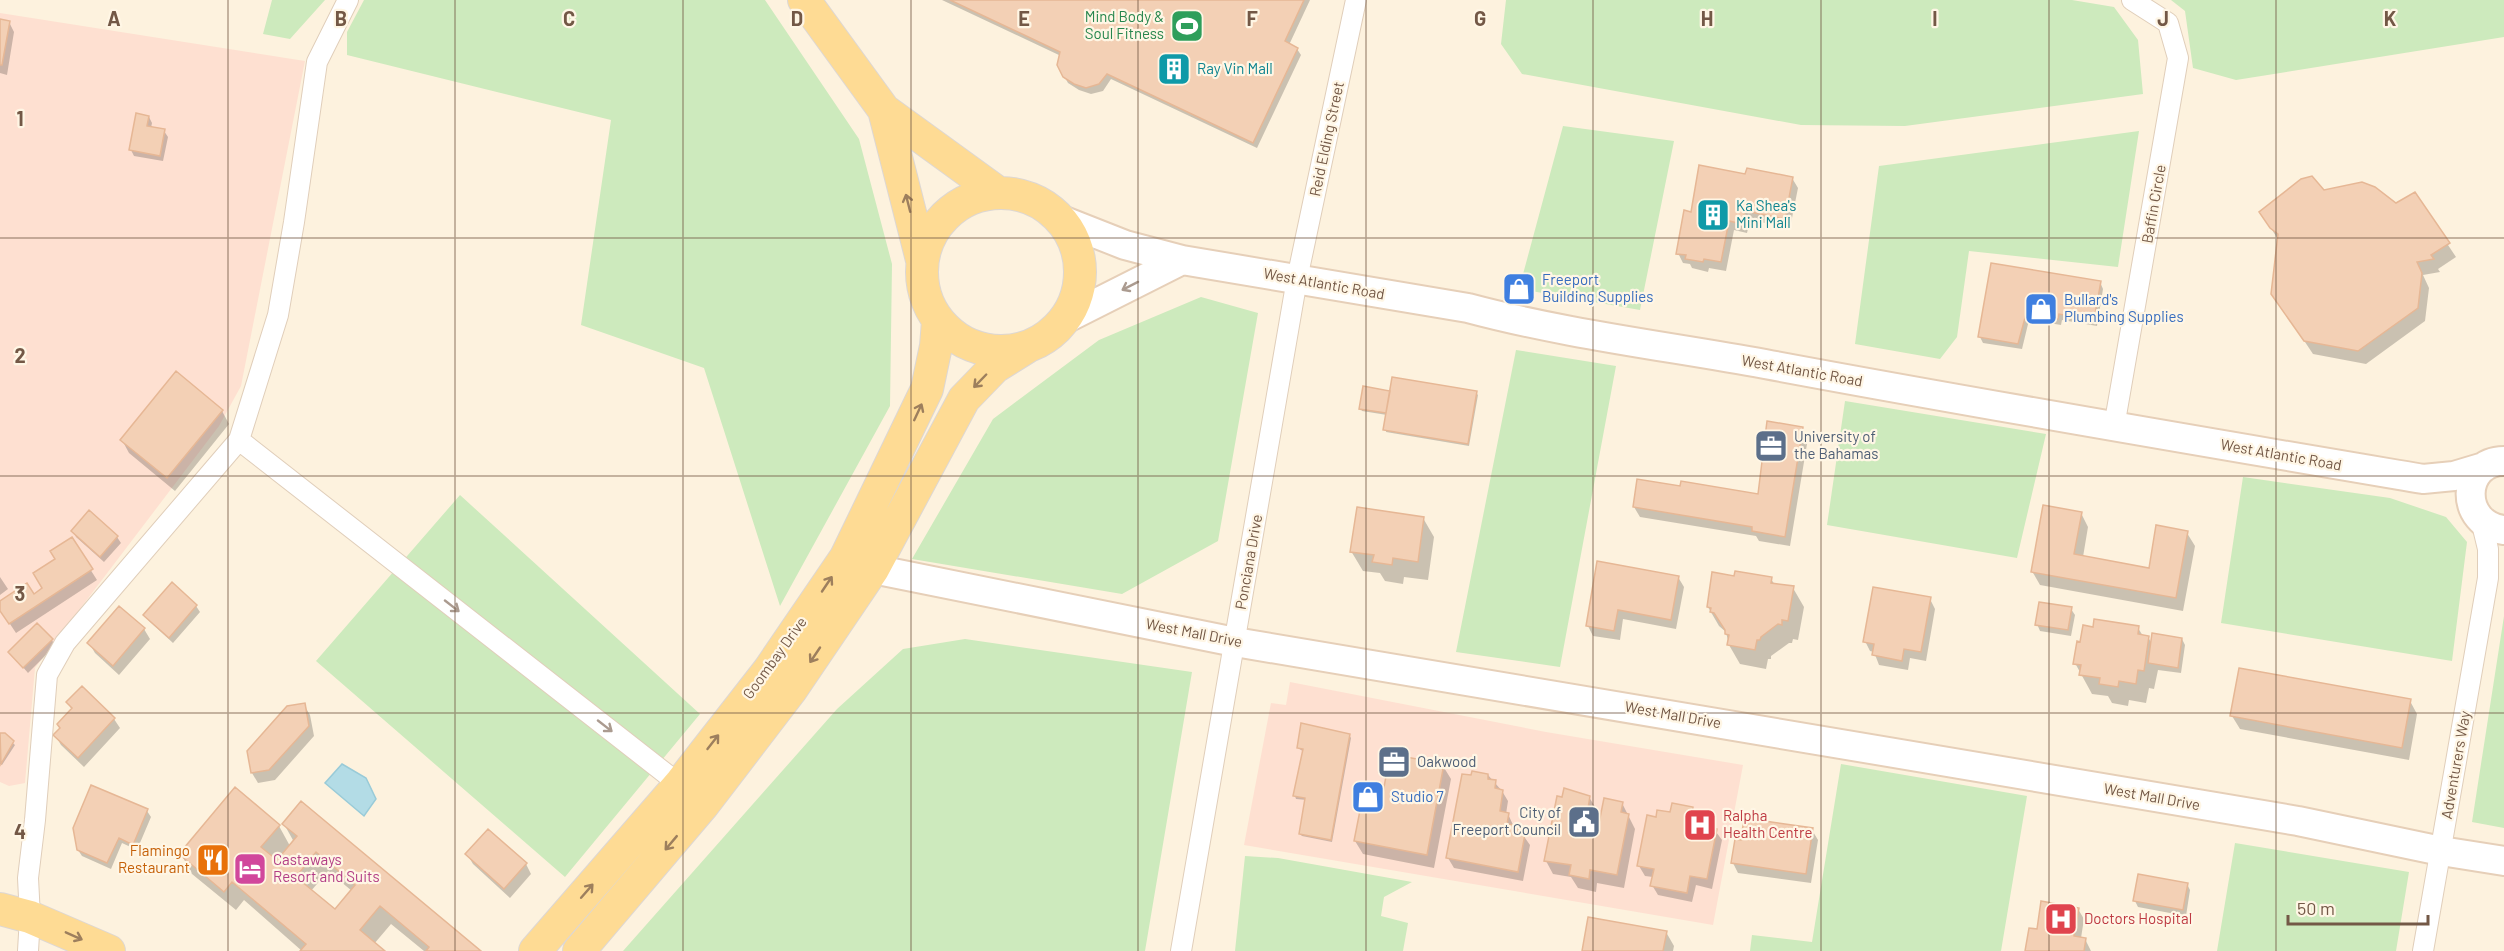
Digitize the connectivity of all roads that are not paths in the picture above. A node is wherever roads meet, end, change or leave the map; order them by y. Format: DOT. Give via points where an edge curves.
graph roads {
  1 [pos="348,0"];
  2 [pos="804,0"];
  3 [pos="1356,0"];
  4 [pos="2132,0"];
  5 [pos="884,110"];
  6 [pos="997,192"];
  7 [pos="1059,219"];
  8 [pos="922,260"];
  9 [pos="1182,260"];
  10 [pos="1297,279"];
  11 [pos="1065,319"];
  12 [pos="938,321"];
  13 [pos="1027,347"];
  14 [pos="2114,427"];
  15 [pos="239,440"];
  16 [pos="2495,459"];
  17 [pos="2423,479"];
  18 [pos="2487,521"];
  19 [pos="2504,544"];
  20 [pos="859,563"];
  21 [pos="2488,578"];
  22 [pos="1235,642"];
  23 [pos="680,784"];
  24 [pos="703,806"];
  25 [pos="2441,851"];
  26 [pos="2504,861"];
  27 [pos="0,909"];
  28 [pos="30,916"];
  29 [pos="544,940"];
  30 [pos="28,951"];
  31 [pos="109,951"];
  32 [pos="578,951"];
  33 [pos="1180,951"];
  34 [pos="2424,951"];
  1 -- 15 [label="street" via="317,62 278,315"];
  2 -- 5 [label="main road"];
  3 -- 10 [label="street, Reid Elding Street"];
  4 -- 14 [label="street, Baffin Circle" via="2168,23 2178,58"];
  5 -- 6 [label="main road"];
  8 -- 5 [label="main road, one-way"];
  6 -- 7 [label="main road" via="1031,198"];
  6 -- 8 [label="main road" via="971,198 948,213 931,234"];
  7 -- 9 [label="main road, West Atlantic Road" via="1125,245"];
  7 -- 11 [label="main road" via="1072,237 1078,257 1075,300"];
  8 -- 12 [label="main road" via="927,302"];
  9 -- 10 [label="main road, West Atlantic Road"];
  9 -- 11 [label="main road, one-way"];
  10 -- 14 [label="main road, West Atlantic Road"];
  10 -- 22 [label="street, Ponciana Drive"];
  11 -- 13 [label="main road" via="1048,336"];
  12 -- 13 [label="main road" via="956,338 978,348 1003,351"];
  20 -- 12 [label="main road, Goombay Drive, one-way" via="932,372"];
  13 -- 20 [label="main road, Goombay Drive, one-way" via="995,367 964,399"];
  14 -- 17 [label="main road, West Atlantic Road"];
  15 -- 23 [label="street, one-way"];
  15 -- 28 [label="street" via="65,643 47,675 28,878"];
  16 -- 17 [label="main road, West Atlantic Road" via="2454,476"];
  16 -- 18 [label="main road, West Atlantic Road" via="2477,473 2471,489 2470,498"];
  17 -- 18 [label="main road, West Atlantic Road"];
  18 -- 21 [label="street, Adventurers Way"];
  19 -- 21 [label="street, Adventurers Way"];
  20 -- 22 [label="main road, West Mall Drive"];
  23 -- 20 [label="main road, Goombay Drive, one-way"];
  20 -- 24 [label="main road, Goombay Drive, one-way" via="791,690"];
  21 -- 25 [label="street, Adventurers Way"];
  22 -- 25 [label="main road, West Mall Drive" via="2286,819"];
  22 -- 33 [label="street, Ponciana Drive"];
  23 -- 24 [label="street"];
  29 -- 23 [label="main road, Goombay Drive, one-way"];
  24 -- 32 [label="main road, Goombay Drive, one-way"];
  25 -- 26 [label="main road, West Mall Drive"];
  25 -- 34 [label="street, Adventurers Way"];
  27 -- 28 [label="main road"];
  28 -- 30 [label="street"];
  28 -- 31 [label="main road, one-way"];
  29 -- 32 [label="main road"];
}
